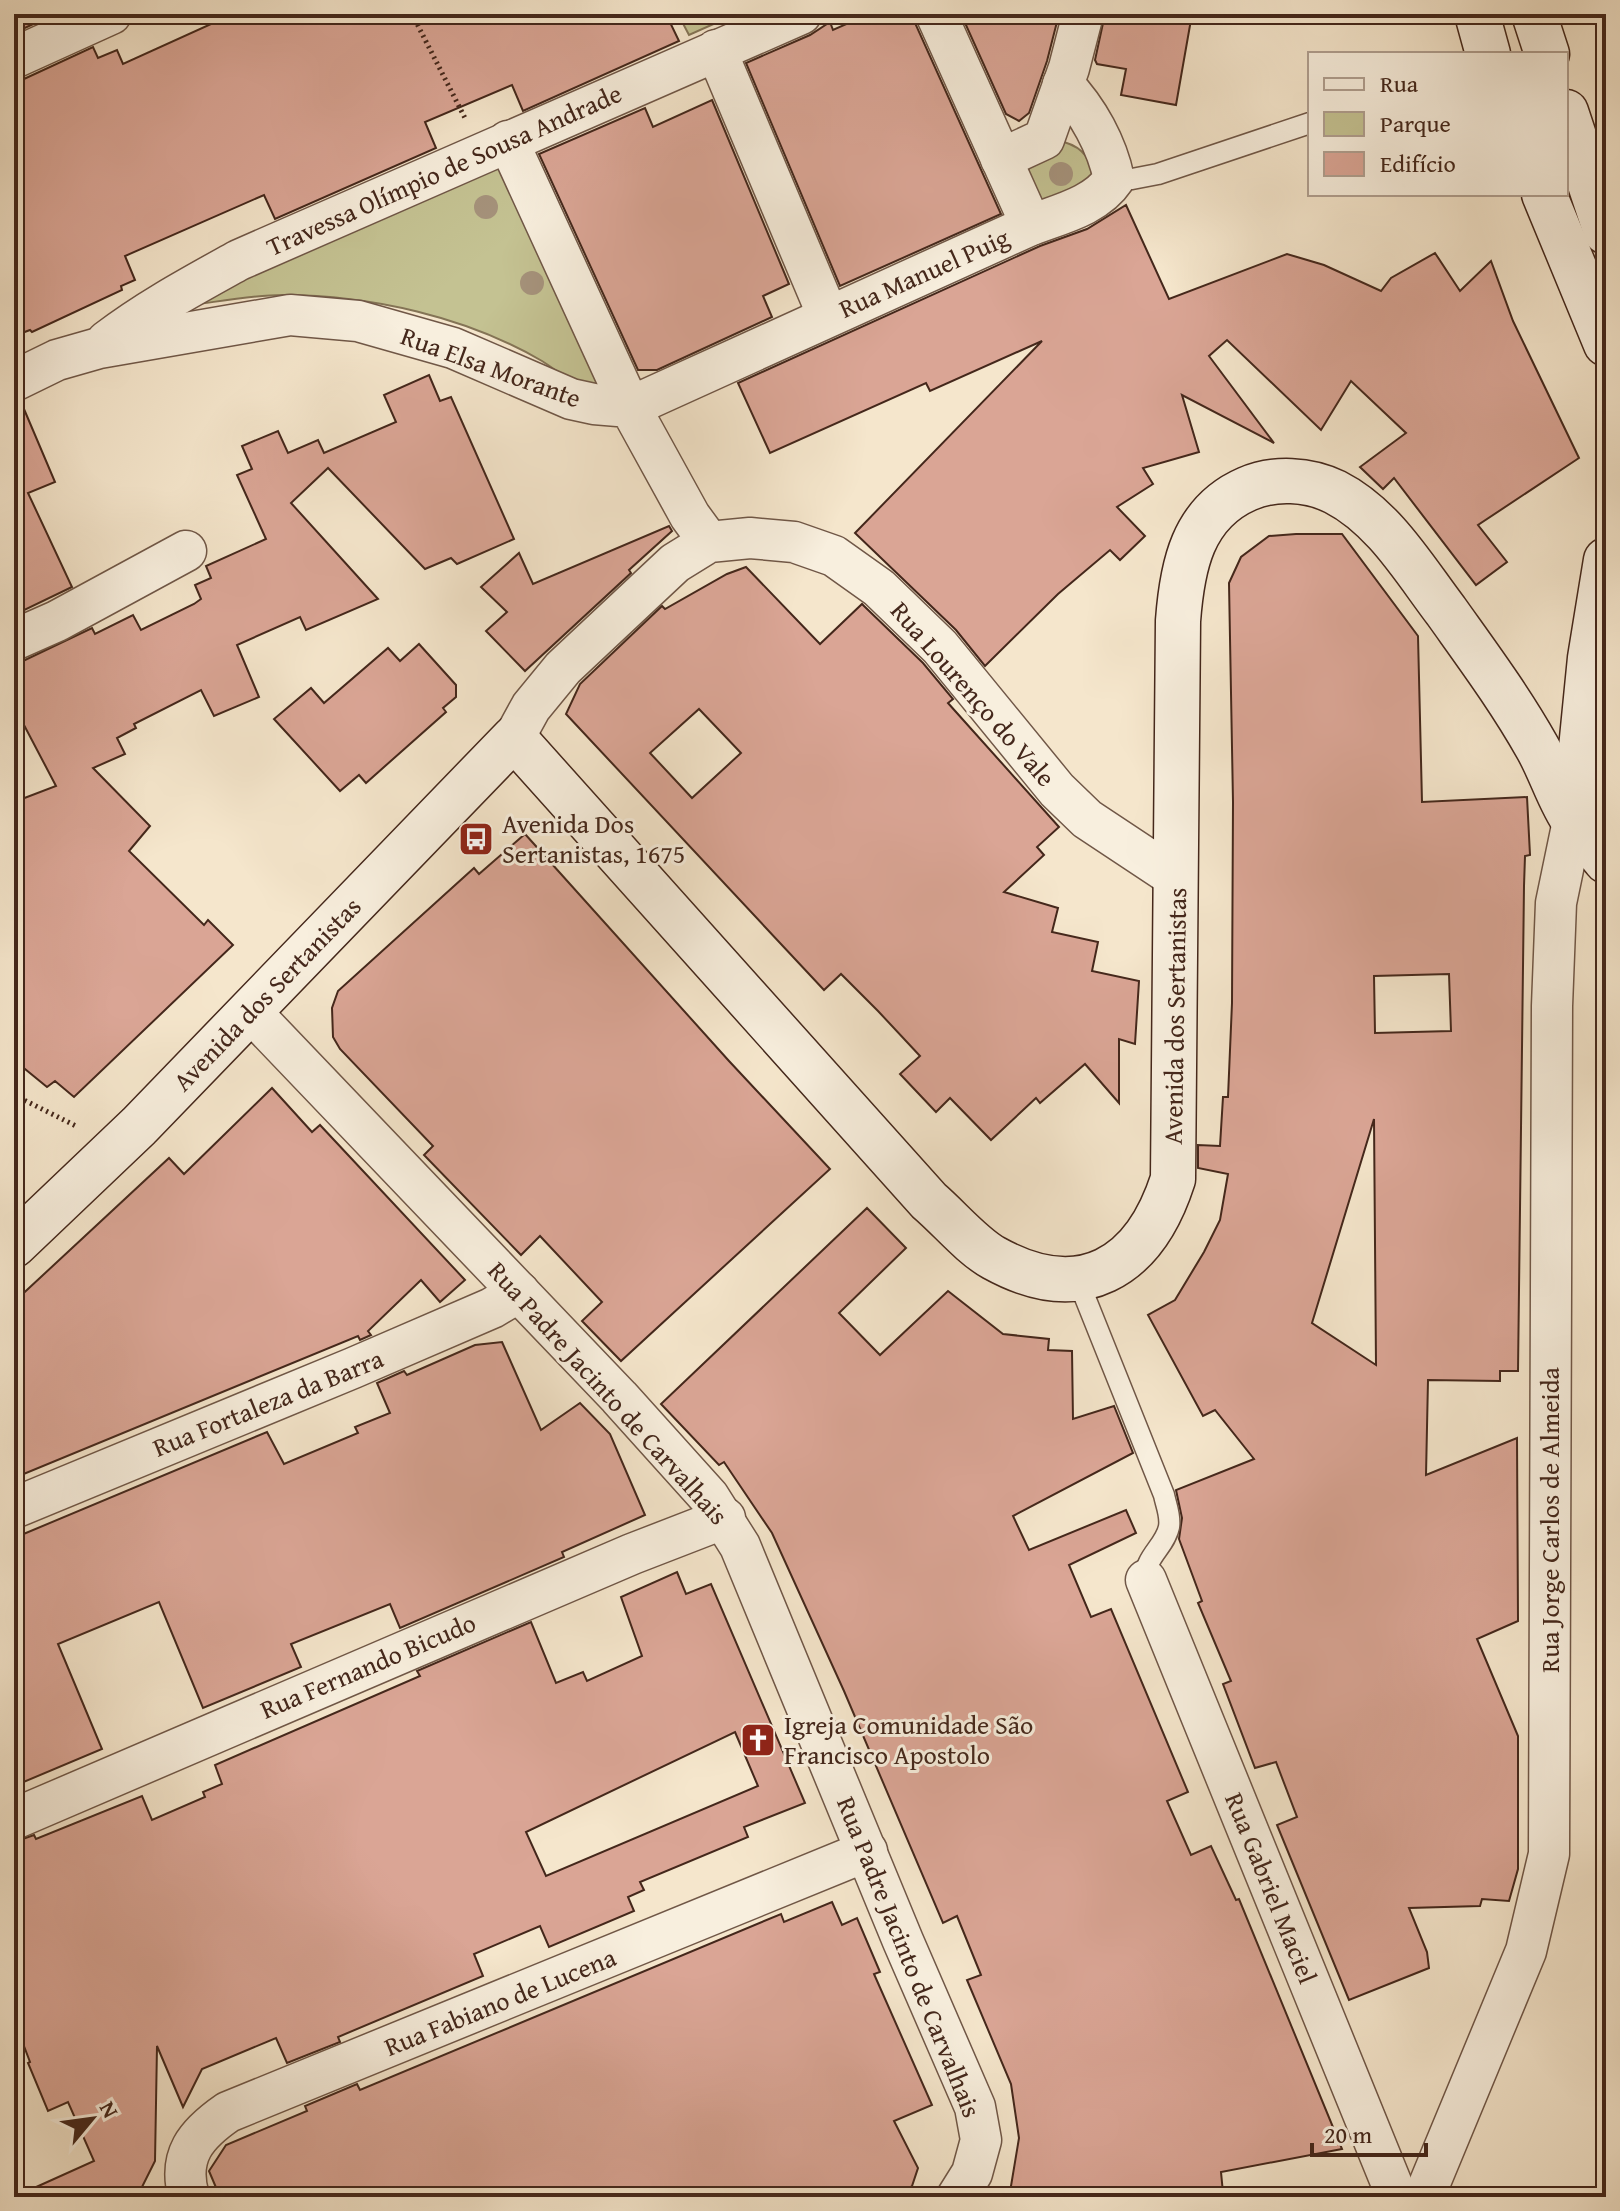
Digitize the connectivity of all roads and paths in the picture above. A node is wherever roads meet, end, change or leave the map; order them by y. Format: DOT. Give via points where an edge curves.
graph roads {
  1 [pos="111,14"];
  2 [pos="412,14"];
  3 [pos="801,14"];
  4 [pos="936,14"];
  5 [pos="1083,14"];
  6 [pos="1477,14"];
  7 [pos="1534,14"];
  8 [pos="716,50"];
  9 [pos="1487,52"];
  10 [pos="1546,52"];
  11 [pos="14,58"];
  12 [pos="1063,84"];
  13 [pos="1568,118"];
  14 [pos="1308,124"];
  15 [pos="495,148"];
  16 [pos="1001,159"];
  17 [pos="1114,179"];
  18 [pos="1545,196"];
  19 [pos="1031,225"];
  20 [pos="1606,232"];
  21 [pos="828,316"];
  22 [pos="1606,344"];
  23 [pos="99,348"];
  24 [pos="14,381"];
  25 [pos="630,407"];
  26 [pos="709,542"];
  27 [pos="186,551"];
  28 [pos="1606,560"];
  29 [pos="14,640"];
  30 [pos="514,738"];
  31 [pos="1573,821"];
  32 [pos="1606,861"];
  33 [pos="1176,878"];
  34 [pos="250,1011"];
  35 [pos="14,1095"];
  36 [pos="119,1145"];
  37 [pos="14,1245"];
  38 [pos="1078,1280"];
  39 [pos="519,1292"];
  40 [pos="14,1508"];
  41 [pos="725,1518"];
  42 [pos="1146,1580"];
  43 [pos="14,1819"];
  44 [pos="867,1851"];
  45 [pos="189,2197"];
  46 [pos="957,2197"];
  47 [pos="1397,2197"];
  48 [pos="1424,2197"];
  1 -- 11 [label="street"];
  2 -- 15 [label="path"];
  3 -- 8 [label="street, Travessa Olímpio de Sousa Andrade"];
  4 -- 16 [label="street"];
  5 -- 12 [label="street"];
  6 -- 9 [label="street"];
  7 -- 10 [label="street"];
  8 -- 15 [label="street, Travessa Olímpio de Sousa Andrade"];
  8 -- 21 [label="street"];
  12 -- 16 [label="street" via="1044,139"];
  12 -- 17 [label="street" via="1078,100 1109,157"];
  13 -- 20 [label="street"];
  14 -- 17 [label="lane" via="1158,174"];
  15 -- 23 [label="street, Travessa Olímpio de Sousa Andrade" via="239,260 134,320"];
  15 -- 25 [label="street"];
  16 -- 19 [label="street"];
  17 -- 19 [label="street, Rua Manuel Puig" via="1105,192 1086,203"];
  18 -- 22 [label="street"];
  19 -- 21 [label="street, Rua Manuel Puig"];
  21 -- 25 [label="street, Rua Manuel Puig"];
  23 -- 24 [label="street, Rua Elsa Morante" via="57,360"];
  23 -- 25 [label="street, Rua Elsa Morante" via="290,315 358,321 453,348 571,399"];
  25 -- 26 [label="street"];
  26 -- 30 [label="street, Avenida dos Sertanistas" via="675,563 563,668"];
  26 -- 33 [label="street, Rua Lourenço do Vale" via="794,542 834,556 879,588 940,647 1057,790 1087,819"];
  27 -- 29 [label="street"];
  28 -- 31 [label="street"];
  30 -- 34 [label="street, Avenida dos Sertanistas"];
  30 -- 38 [label="street, Avenida dos Sertanistas" via="929,1201 991,1256 1036,1277"];
  31 -- 32 [label="street, Avenida dos Sertanistas"];
  31 -- 33 [label="street, Avenida dos Sertanistas" via="1501,687 1396,543 1334,491 1269,481 1220,506 1199,532 1181,579"];
  31 -- 48 [label="street, Rua Jorge Carlos de Almeida" via="1556,903 1552,1006 1549,1854 1526,1951"];
  33 -- 38 [label="street, Avenida dos Sertanistas" via="1173,1179 1152,1229 1135,1250"];
  34 -- 36 [label="street, Avenida dos Sertanistas"];
  34 -- 39 [label="street, Rua Padre Jacinto de Carvalhais"];
  35 -- 36 [label="path"];
  36 -- 37 [label="street, Avenida dos Sertanistas"];
  38 -- 42 [label="lane" via="1169,1514 1170,1525 1147,1564"];
  39 -- 40 [label="street, Rua Fortaleza da Barra" via="353,1368"];
  39 -- 41 [label="street, Rua Padre Jacinto de Carvalhais"];
  41 -- 43 [label="street, Rua Fernando Bicudo"];
  41 -- 44 [label="street, Rua Padre Jacinto de Carvalhais"];
  42 -- 47 [label="street, Rua Gabriel Maciel"];
  44 -- 45 [label="street, Rua Fabiano de Lucena" via="228,2112 203,2129 186,2159"];
  44 -- 46 [label="street, Rua Padre Jacinto de Carvalhais" via="975,2107 981,2140 972,2173"];
}
